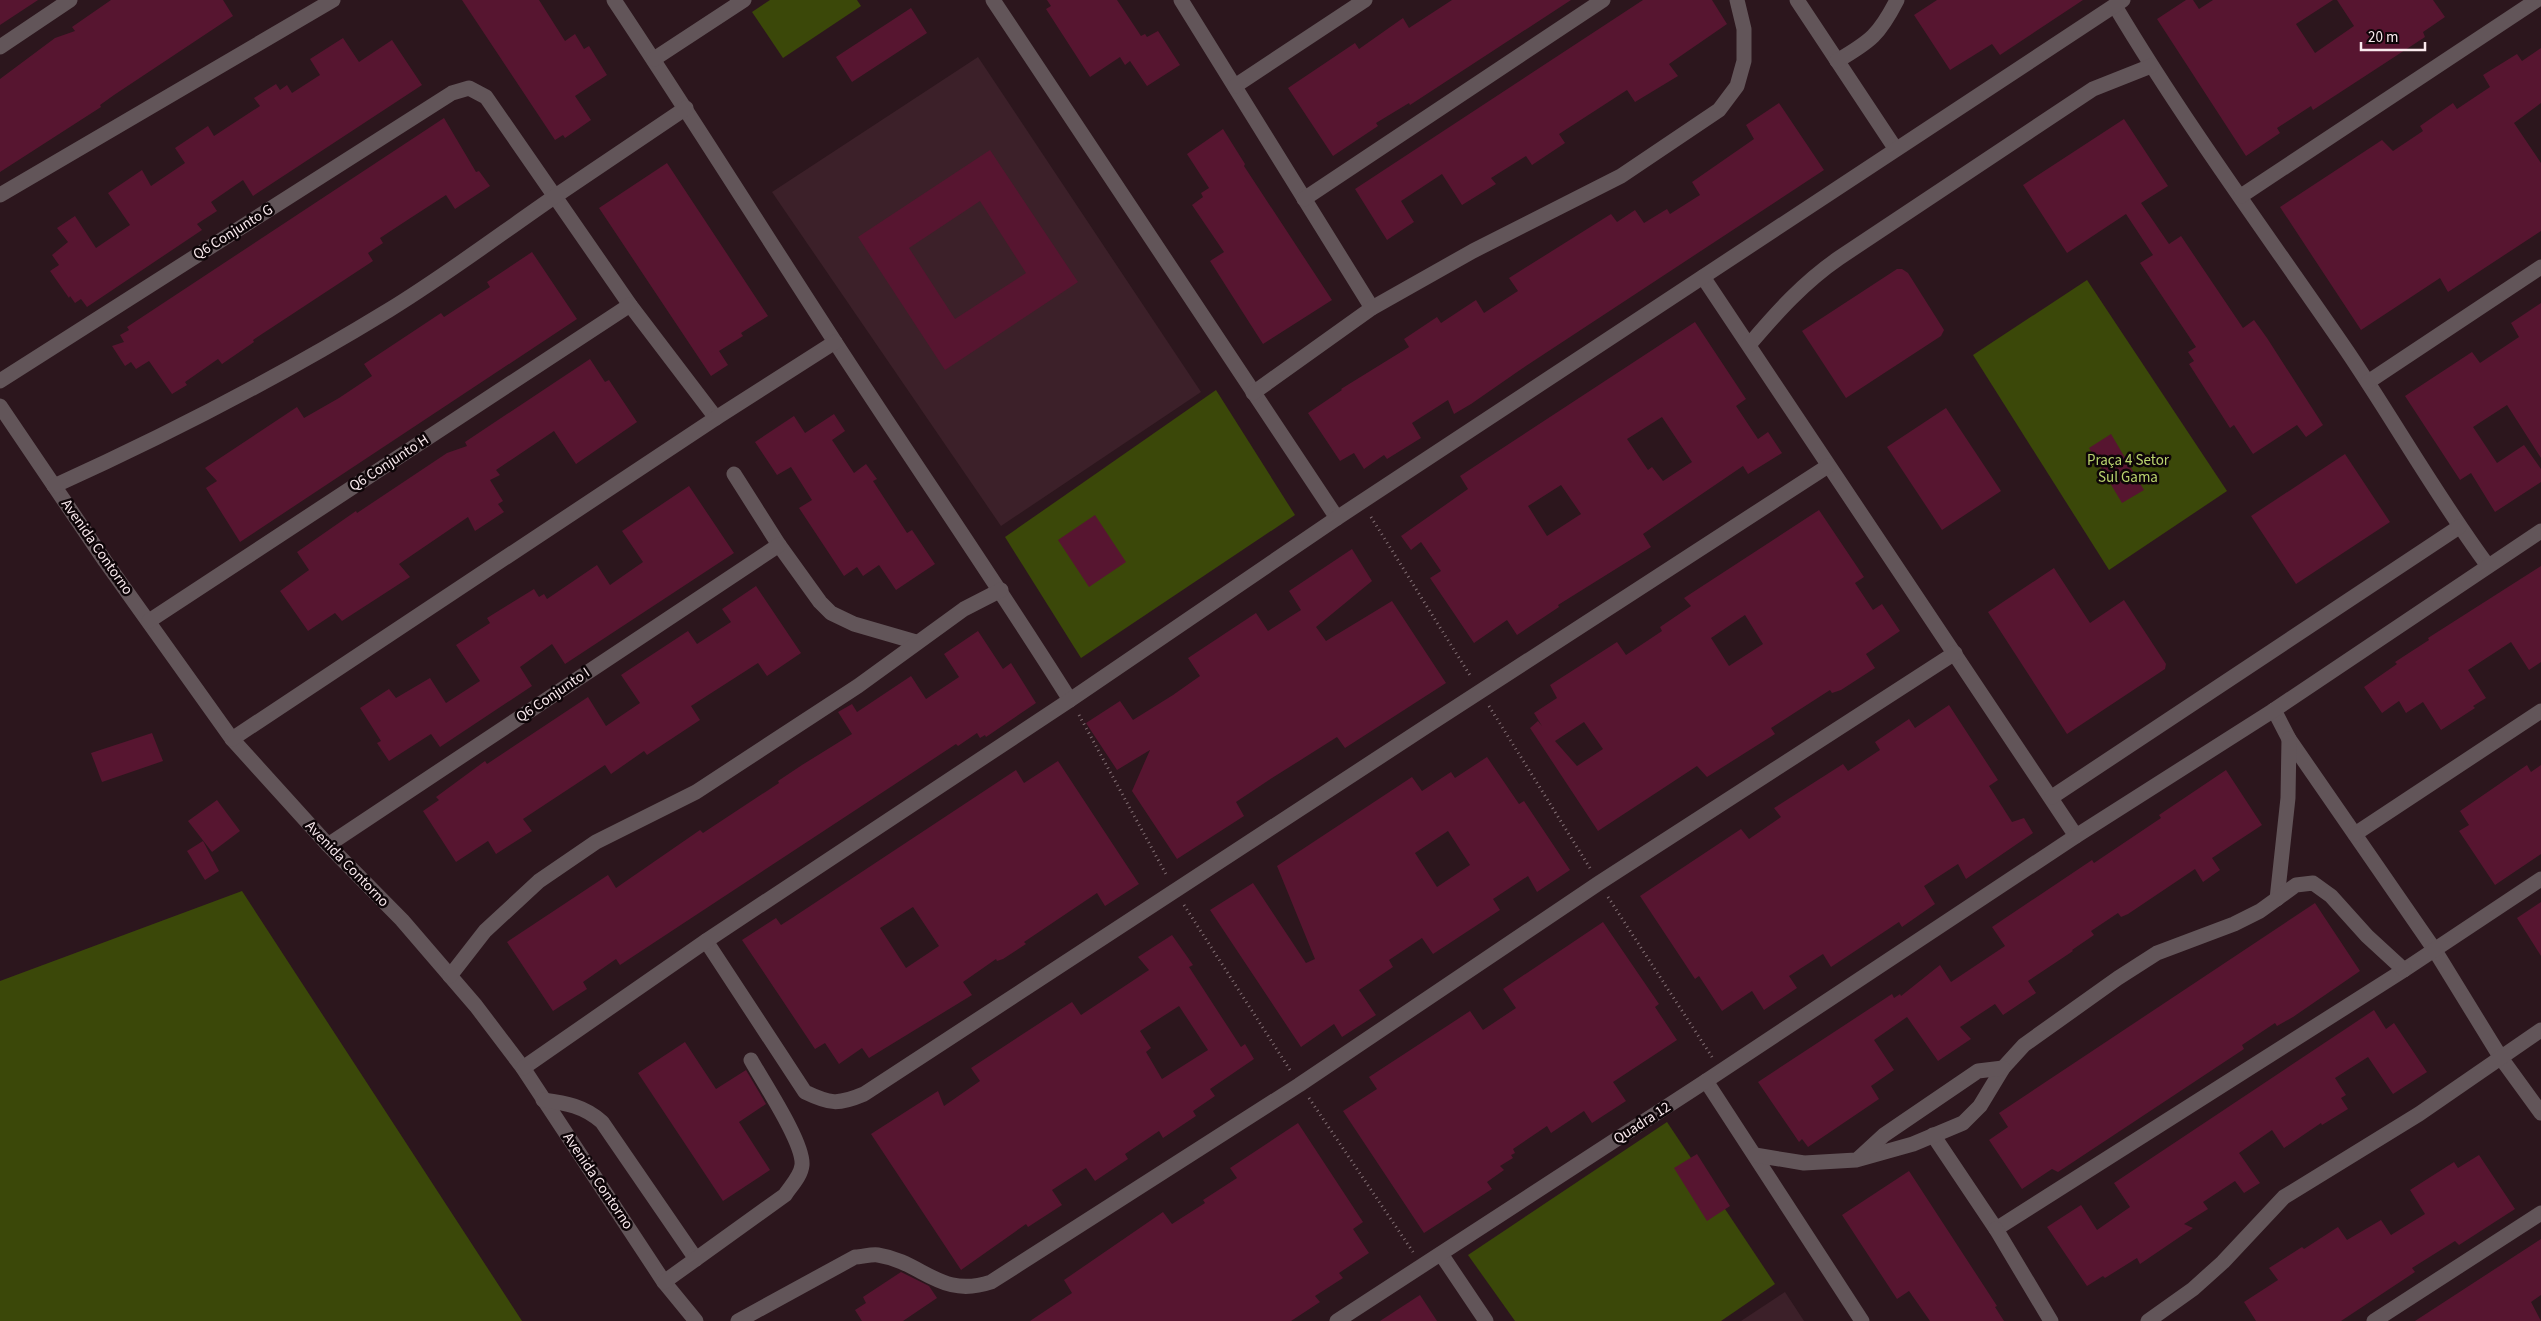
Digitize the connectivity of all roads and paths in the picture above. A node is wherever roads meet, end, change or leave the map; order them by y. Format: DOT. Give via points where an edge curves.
graph roads {
  1 [pos="70,0"];
  2 [pos="333,0"];
  3 [pos="614,0"];
  4 [pos="744,0"];
  5 [pos="993,0"];
  6 [pos="1182,0"];
  7 [pos="1365,0"];
  8 [pos="1603,0"];
  9 [pos="1737,0"];
  10 [pos="1797,0"];
  11 [pos="1897,0"];
  12 [pos="2537,0"];
  13 [pos="2119,3"];
  14 [pos="0,46"];
  15 [pos="654,59"];
  16 [pos="1837,61"];
  17 [pos="2151,66"];
  18 [pos="1235,86"];
  19 [pos="686,108"];
  20 [pos="1895,148"];
  21 [pos="0,195"];
  22 [pos="2241,196"];
  23 [pos="555,197"];
  24 [pos="1304,199"];
  25 [pos="2541,267"];
  26 [pos="1703,277"];
  27 [pos="630,305"];
  28 [pos="1372,308"];
  29 [pos="835,342"];
  30 [pos="1750,345"];
  31 [pos="0,381"];
  32 [pos="2368,382"];
  33 [pos="1253,393"];
  34 [pos="0,406"];
  35 [pos="716,418"];
  36 [pos="1828,466"];
  37 [pos="734,474"];
  38 [pos="54,486"];
  39 [pos="1361,502"];
  40 [pos="1337,518"];
  41 [pos="2459,527"];
  42 [pos="2541,531"];
  43 [pos="779,545"];
  44 [pos="2488,566"];
  45 [pos="1001,590"];
  46 [pos="149,621"];
  47 [pos="916,642"];
  48 [pos="1954,653"];
  49 [pos="1479,690"];
  50 [pos="1070,700"];
  51 [pos="2274,710"];
  52 [pos="2541,711"];
  53 [pos="2289,738"];
  54 [pos="232,739"];
  55 [pos="2052,797"];
  56 [pos="2355,834"];
  57 [pos="2076,836"];
  58 [pos="328,845"];
  59 [pos="2541,879"];
  60 [pos="1599,883"];
  61 [pos="1176,892"];
  62 [pos="2277,900"];
  63 [pos="706,941"];
  64 [pos="2434,949"];
  65 [pos="2404,970"];
  66 [pos="450,976"];
  67 [pos="2541,1030"];
  68 [pos="2501,1058"];
  69 [pos="751,1060"];
  70 [pos="523,1068"];
  71 [pos="2003,1068"];
  72 [pos="1721,1070"];
  73 [pos="1706,1081"];
  74 [pos="1299,1085"];
  75 [pos="544,1100"];
  76 [pos="2541,1113"];
  77 [pos="1933,1136"];
  78 [pos="1755,1155"];
  79 [pos="1856,1160"];
  80 [pos="2541,1213"];
  81 [pos="1996,1229"];
  82 [pos="1440,1254"];
  83 [pos="696,1260"];
  84 [pos="1422,1265"];
  85 [pos="664,1282"];
  86 [pos="696,1321"];
  87 [pos="738,1321"];
  88 [pos="1337,1321"];
  89 [pos="1486,1321"];
  90 [pos="1862,1321"];
  91 [pos="2050,1321"];
  92 [pos="2148,1321"];
  93 [pos="2374,1321"];
  1 -- 14 [label="street"];
  2 -- 21 [label="street"];
  3 -- 15 [label="street"];
  4 -- 15 [label="street"];
  5 -- 33 [label="street"];
  6 -- 18 [label="street"];
  7 -- 18 [label="street"];
  8 -- 24 [label="street"];
  9 -- 28 [label="street" via="1744,29 1744,61 1737,86 1719,110 1621,176 1473,251"];
  10 -- 16 [label="street"];
  11 -- 16 [label="street" via="1886,22 1868,43"];
  12 -- 22 [label="street"];
  13 -- 17 [label="street"];
  13 -- 20 [label="street"];
  15 -- 19 [label="street"];
  16 -- 20 [label="street"];
  17 -- 22 [label="street"];
  17 -- 30 [label="street" via="2093,89 1839,258 1783,305"];
  18 -- 24 [label="street"];
  19 -- 23 [label="street"];
  19 -- 29 [label="street"];
  20 -- 26 [label="street"];
  22 -- 32 [label="street"];
  23 -- 27 [label="street"];
  23 -- 31 [label="street, Q6 Conjunto G" via="486,97 469,88 452,93"];
  23 -- 38 [label="street" via="467,259 341,339 254,388 125,454"];
  24 -- 28 [label="street"];
  25 -- 32 [label="street"];
  26 -- 30 [label="street"];
  26 -- 39 [label="street"];
  27 -- 35 [label="street"];
  27 -- 46 [label="street, Q6 Conjunto H"];
  28 -- 33 [label="street"];
  29 -- 35 [label="street"];
  29 -- 45 [label="street"];
  30 -- 36 [label="street"];
  32 -- 41 [label="street"];
  33 -- 40 [label="street"];
  34 -- 38 [label="street, Avenida Contorno"];
  35 -- 54 [label="street"];
  36 -- 48 [label="street"];
  36 -- 49 [label="street"];
  37 -- 43 [label="street"];
  38 -- 46 [label="street, Avenida Contorno"];
  39 -- 40 [label="street"];
  39 -- 49 [label="path"];
  40 -- 50 [label="street"];
  41 -- 44 [label="street"];
  41 -- 55 [label="street"];
  42 -- 44 [label="street, Quadra 12"];
  43 -- 47 [label="street" via="831,613 854,624"];
  43 -- 58 [label="street, Q6 Conjunto I"];
  44 -- 51 [label="street, Quadra 12"];
  45 -- 47 [label="street" via="964,609"];
  45 -- 50 [label="street"];
  46 -- 54 [label="street, Avenida Contorno"];
  47 -- 66 [label="street" via="858,686 696,792 596,842 539,881 485,931"];
  48 -- 55 [label="street"];
  48 -- 60 [label="street"];
  49 -- 60 [label="path"];
  49 -- 61 [label="street"];
  50 -- 61 [label="path"];
  50 -- 63 [label="street"];
  51 -- 53 [label="street"];
  51 -- 57 [label="street, Quadra 12"];
  52 -- 56 [label="street"];
  53 -- 56 [label="street"];
  53 -- 62 [label="street" via="2288,798"];
  54 -- 58 [label="street, Avenida Contorno"];
  55 -- 57 [label="street"];
  56 -- 64 [label="street"];
  57 -- 72 [label="street, Quadra 12"];
  58 -- 66 [label="street, Avenida Contorno" via="402,920"];
  59 -- 64 [label="street"];
  60 -- 72 [label="path"];
  60 -- 74 [label="street"];
  61 -- 63 [label="street" via="864,1094 843,1103 824,1101 805,1092"];
  61 -- 74 [label="path"];
  62 -- 65 [label="street" via="2296,885 2314,883"];
  62 -- 71 [label="street" via="2234,924 2149,958 2024,1045"];
  63 -- 70 [label="street"];
  64 -- 65 [label="street"];
  64 -- 68 [label="street"];
  65 -- 81 [label="street"];
  66 -- 70 [label="street, Avenida Contorno"];
  67 -- 68 [label="street"];
  68 -- 76 [label="street"];
  68 -- 92 [label="street" via="2419,1114 2284,1197 2194,1289"];
  69 -- 83 [label="street" via="800,1148 802,1166 785,1195"];
  70 -- 75 [label="street, Avenida Contorno"];
  71 -- 77 [label="street" via="1980,1106 1963,1123"];
  71 -- 79 [label="street" via="1978,1071 1884,1135"];
  72 -- 73 [label="street, Quadra 12"];
  73 -- 78 [label="street"];
  73 -- 82 [label="street, Quadra 12"];
  74 -- 84 [label="path"];
  74 -- 87 [label="street" via="990,1282 973,1288 956,1286 933,1279 897,1260 877,1255 855,1257"];
  75 -- 83 [label="street" via="572,1104 602,1122"];
  75 -- 85 [label="street, Avenida Contorno"];
  77 -- 79 [label="street"];
  77 -- 81 [label="street"];
  78 -- 79 [label="street" via="1804,1163"];
  78 -- 90 [label="street"];
  80 -- 93 [label="street"];
  81 -- 91 [label="street"];
  82 -- 84 [label="street, Quadra 12"];
  82 -- 89 [label="street"];
  83 -- 85 [label="street"];
  84 -- 88 [label="street, Quadra 12"];
  85 -- 86 [label="street, Avenida Contorno"];
}
